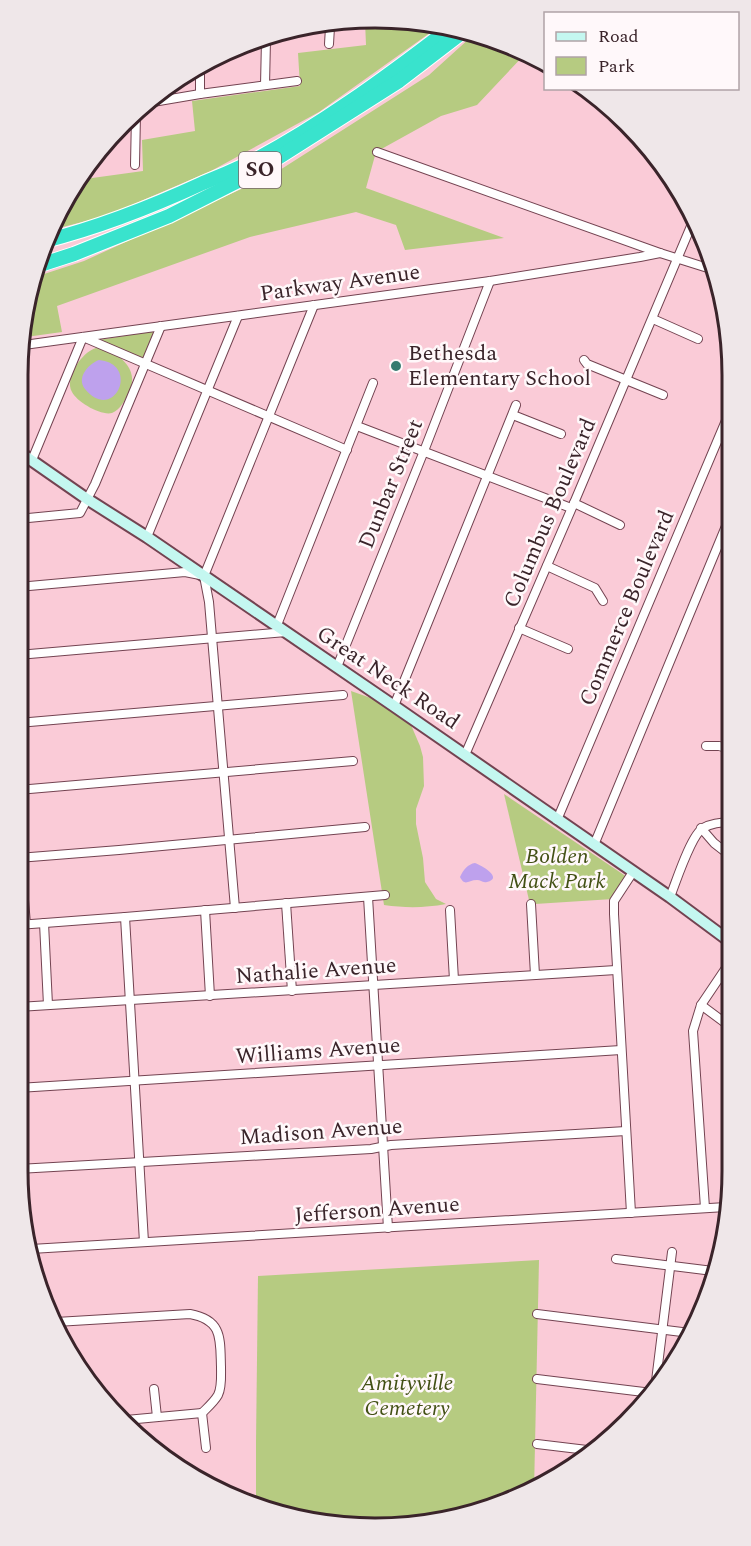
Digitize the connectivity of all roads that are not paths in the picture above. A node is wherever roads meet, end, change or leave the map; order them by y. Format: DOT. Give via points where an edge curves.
graph roads {
  1 [pos="330,31"];
  2 [pos="441,35"];
  3 [pos="455,38"];
  4 [pos="330,44"];
  5 [pos="266,46"];
  6 [pos="200,76"];
  7 [pos="297,81"];
  8 [pos="265,85"];
  9 [pos="200,94"];
  10 [pos="164,100"];
  11 [pos="136,125"];
  12 [pos="377,152"];
  13 [pos="135,165"];
  14 [pos="690,229"];
  15 [pos="57,237"];
  16 [pos="660,253"];
  17 [pos="678,258"];
  18 [pos="47,263"];
  19 [pos="705,267"];
  20 [pos="490,281"];
  21 [pos="314,305"];
  22 [pos="238,316"];
  23 [pos="653,319"];
  24 [pos="161,326"];
  25 [pos="83,337"];
  26 [pos="698,339"];
  27 [pos="30,344"];
  28 [pos="584,360"];
  29 [pos="146,364"];
  30 [pos="626,380"];
  31 [pos="373,383"];
  32 [pos="207,390"];
  33 [pos="663,395"];
  34 [pos="516,405"];
  35 [pos="513,414"];
  36 [pos="270,416"];
  37 [pos="357,426"];
  38 [pos="722,430"];
  39 [pos="561,434"];
  40 [pos="347,450"];
  41 [pos="424,452"];
  42 [pos="28,457"];
  43 [pos="32,460"];
  44 [pos="487,476"];
  45 [pos="87,500"];
  46 [pos="572,506"];
  47 [pos="28,518"];
  48 [pos="620,525"];
  49 [pos="722,533"];
  50 [pos="147,537"];
  51 [pos="547,566"];
  52 [pos="204,576"];
  53 [pos="28,586"];
  54 [pos="603,601"];
  55 [pos="281,628"];
  56 [pos="519,628"];
  57 [pos="212,638"];
  58 [pos="568,649"];
  59 [pos="28,654"];
  60 [pos="337,667"];
  61 [pos="343,695"];
  62 [pos="218,705"];
  63 [pos="394,706"];
  64 [pos="28,722"];
  65 [pos="706,747"];
  66 [pos="722,747"];
  67 [pos="465,755"];
  68 [pos="353,761"];
  69 [pos="224,773"];
  70 [pos="28,789"];
  71 [pos="557,820"];
  72 [pos="722,823"];
  73 [pos="365,828"];
  74 [pos="701,828"];
  75 [pos="229,840"];
  76 [pos="594,845"];
  77 [pos="722,849"];
  78 [pos="28,857"];
  79 [pos="633,872"];
  80 [pos="385,895"];
  81 [pos="368,897"];
  82 [pos="670,897"];
  83 [pos="286,903"];
  84 [pos="531,904"];
  85 [pos="235,908"];
  86 [pos="205,910"];
  87 [pos="450,910"];
  88 [pos="124,917"];
  89 [pos="44,923"];
  90 [pos="28,924"];
  91 [pos="722,936"];
  92 [pos="616,970"];
  93 [pos="722,974"];
  94 [pos="535,975"];
  95 [pos="454,980"];
  96 [pos="373,986"];
  97 [pos="292,991"];
  98 [pos="210,996"];
  99 [pos="129,1001"];
  100 [pos="48,1005"];
  101 [pos="701,1005"];
  102 [pos="28,1006"];
  103 [pos="722,1021"];
  104 [pos="621,1050"];
  105 [pos="378,1066"];
  106 [pos="134,1081"];
  107 [pos="28,1087"];
  108 [pos="626,1131"];
  109 [pos="383,1147"];
  110 [pos="139,1162"];
  111 [pos="28,1168"];
  112 [pos="721,1207"];
  113 [pos="705,1208"];
  114 [pos="631,1213"];
  115 [pos="388,1228"];
  116 [pos="144,1242"];
  117 [pos="37,1249"];
  118 [pos="672,1252"];
  119 [pos="616,1259"];
  120 [pos="670,1265"];
  121 [pos="708,1270"];
  122 [pos="537,1314"];
  123 [pos="63,1322"];
  124 [pos="662,1329"];
  125 [pos="683,1332"];
  126 [pos="657,1374"];
  127 [pos="537,1379"];
  128 [pos="154,1389"];
  129 [pos="642,1392"];
  130 [pos="202,1413"];
  131 [pos="157,1417"];
  132 [pos="134,1419"];
  133 [pos="537,1444"];
  134 [pos="206,1448"];
  135 [pos="582,1449"];
  1 -- 4 [label="street"];
  2 -- 15 [label="highway, SO" via="311,127 249,163 135,213"];
  3 -- 18 [label="highway, SO" via="399,81 254,173 169,216"];
  5 -- 8 [label="street"];
  6 -- 9 [label="street"];
  7 -- 8 [label="street"];
  8 -- 9 [label="street"];
  9 -- 10 [label="street"];
  11 -- 13 [label="street"];
  12 -- 16 [label="street"];
  14 -- 17 [label="street, Columbus Boulevard"];
  16 -- 17 [label="street"];
  16 -- 20 [label="street, Parkway Avenue"];
  17 -- 19 [label="street"];
  17 -- 23 [label="street, Columbus Boulevard"];
  20 -- 21 [label="street, Parkway Avenue"];
  20 -- 41 [label="street, Dunbar Street"];
  21 -- 22 [label="street, Parkway Avenue"];
  21 -- 36 [label="street"];
  22 -- 24 [label="street, Parkway Avenue"];
  22 -- 32 [label="street"];
  23 -- 26 [label="street"];
  23 -- 30 [label="street, Columbus Boulevard"];
  24 -- 25 [label="street, Parkway Avenue"];
  24 -- 29 [label="street"];
  25 -- 27 [label="street, Parkway Avenue"];
  25 -- 29 [label="street"];
  25 -- 43 [label="street"];
  28 -- 30 [label="street"];
  29 -- 32 [label="street"];
  29 -- 45 [label="street"];
  30 -- 33 [label="street"];
  30 -- 46 [label="street, Columbus Boulevard"];
  31 -- 37 [label="street"];
  32 -- 36 [label="street"];
  32 -- 50 [label="street"];
  34 -- 35 [label="street"];
  35 -- 39 [label="street"];
  35 -- 44 [label="street"];
  36 -- 40 [label="street"];
  36 -- 52 [label="street"];
  37 -- 40 [label="street"];
  37 -- 41 [label="street"];
  38 -- 71 [label="street, Commerce Boulevard"];
  40 -- 55 [label="street"];
  41 -- 44 [label="street"];
  41 -- 60 [label="street, Dunbar Street"];
  42 -- 43 [label="main road, Great Neck Road"];
  43 -- 45 [label="main road, Great Neck Road"];
  44 -- 46 [label="street"];
  44 -- 63 [label="street"];
  45 -- 47 [label="street" via="80,513"];
  45 -- 50 [label="main road, Great Neck Road"];
  46 -- 48 [label="street"];
  46 -- 51 [label="street, Columbus Boulevard"];
  49 -- 76 [label="street"];
  50 -- 52 [label="main road, Great Neck Road"];
  51 -- 54 [label="street" via="596,588"];
  51 -- 56 [label="street, Columbus Boulevard"];
  52 -- 53 [label="street" via="185,572"];
  52 -- 55 [label="main road, Great Neck Road"];
  52 -- 57 [label="street"];
  55 -- 57 [label="street"];
  55 -- 60 [label="main road, Great Neck Road"];
  56 -- 58 [label="street"];
  56 -- 67 [label="street, Columbus Boulevard"];
  57 -- 59 [label="street"];
  57 -- 62 [label="street"];
  60 -- 63 [label="main road, Great Neck Road"];
  61 -- 62 [label="street"];
  62 -- 64 [label="street"];
  62 -- 69 [label="street"];
  63 -- 67 [label="main road, Great Neck Road"];
  65 -- 66 [label="street"];
  67 -- 71 [label="main road, Great Neck Road"];
  68 -- 69 [label="street"];
  69 -- 70 [label="street"];
  69 -- 75 [label="street"];
  71 -- 76 [label="main road, Great Neck Road"];
  72 -- 74 [label="street"];
  73 -- 75 [label="street"];
  74 -- 77 [label="street"];
  74 -- 82 [label="street"];
  75 -- 78 [label="street"];
  75 -- 85 [label="street"];
  76 -- 79 [label="main road, Great Neck Road"];
  79 -- 82 [label="main road, Great Neck Road"];
  79 -- 92 [label="street" via="614,901"];
  80 -- 81 [label="street"];
  81 -- 83 [label="street"];
  81 -- 96 [label="street"];
  82 -- 91 [label="main road, Great Neck Road"];
  83 -- 85 [label="street"];
  83 -- 97 [label="street"];
  84 -- 94 [label="street"];
  85 -- 86 [label="street"];
  86 -- 88 [label="street"];
  86 -- 98 [label="street"];
  87 -- 95 [label="street"];
  88 -- 89 [label="street"];
  88 -- 99 [label="street"];
  89 -- 90 [label="street"];
  89 -- 100 [label="street"];
  92 -- 94 [label="street, Nathalie Avenue"];
  92 -- 104 [label="street"];
  93 -- 101 [label="street"];
  94 -- 95 [label="street, Nathalie Avenue"];
  95 -- 96 [label="street, Nathalie Avenue"];
  96 -- 97 [label="street, Nathalie Avenue"];
  96 -- 105 [label="street"];
  97 -- 98 [label="street, Nathalie Avenue"];
  98 -- 99 [label="street, Nathalie Avenue"];
  99 -- 100 [label="street, Nathalie Avenue"];
  99 -- 106 [label="street"];
  100 -- 102 [label="street, Nathalie Avenue"];
  101 -- 103 [label="street"];
  101 -- 113 [label="street" via="693,1030"];
  104 -- 105 [label="street, Williams Avenue"];
  104 -- 108 [label="street"];
  105 -- 106 [label="street, Williams Avenue"];
  105 -- 109 [label="street"];
  106 -- 107 [label="street, Williams Avenue"];
  106 -- 110 [label="street"];
  108 -- 109 [label="street, Madison Avenue"];
  108 -- 114 [label="street"];
  109 -- 110 [label="street, Madison Avenue"];
  109 -- 115 [label="street"];
  110 -- 111 [label="street, Madison Avenue"];
  110 -- 116 [label="street"];
  112 -- 113 [label="street, Jefferson Avenue"];
  113 -- 114 [label="street, Jefferson Avenue"];
  114 -- 115 [label="street, Jefferson Avenue"];
  115 -- 116 [label="street, Jefferson Avenue"];
  116 -- 117 [label="street, Jefferson Avenue"];
  118 -- 120 [label="street"];
  119 -- 120 [label="street"];
  120 -- 121 [label="street"];
  120 -- 124 [label="street"];
  122 -- 124 [label="street"];
  123 -- 130 [label="street" via="190,1314 209,1320 220,1338 221,1383 218,1395"];
  124 -- 125 [label="street"];
  124 -- 126 [label="street"];
  127 -- 129 [label="street"];
  128 -- 131 [label="street"];
  130 -- 131 [label="street"];
  130 -- 134 [label="street"];
  131 -- 132 [label="street"];
  133 -- 135 [label="street"];
}
